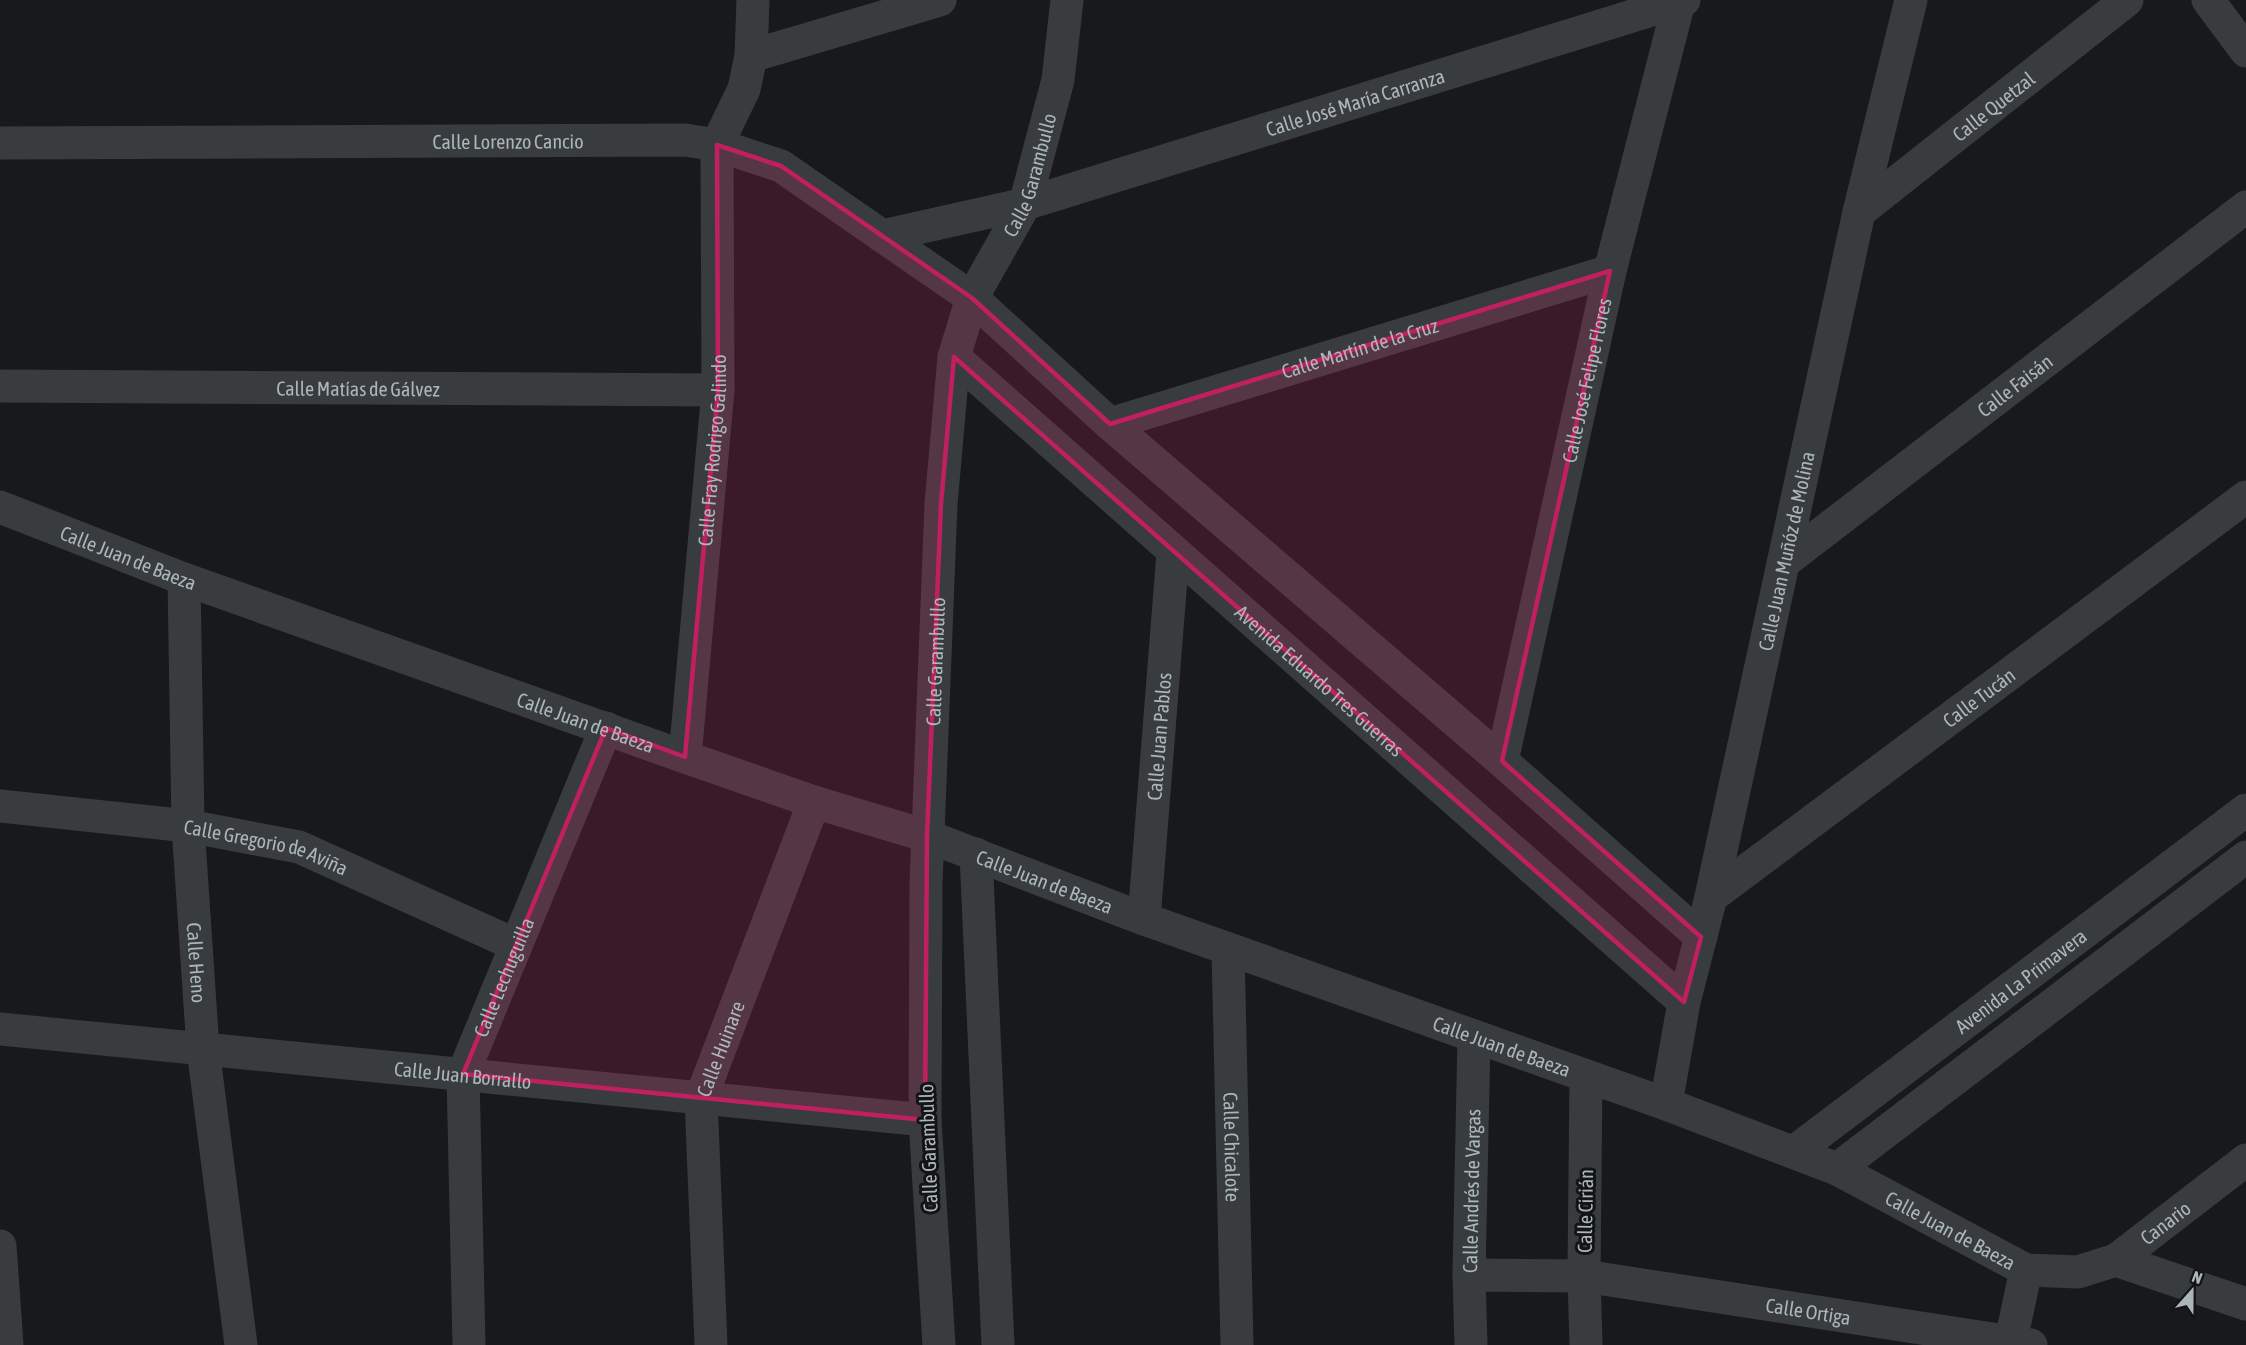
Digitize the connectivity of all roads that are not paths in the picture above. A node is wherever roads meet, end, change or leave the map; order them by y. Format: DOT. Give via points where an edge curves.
graph roads {
  1 [pos="753,0"];
  2 [pos="940,0"];
  3 [pos="1067,0"];
  4 [pos="1911,0"];
  5 [pos="2127,0"];
  6 [pos="2208,0"];
  7 [pos="1682,1"];
  8 [pos="2246,51"];
  9 [pos="751,56"];
  10 [pos="0,142"];
  11 [pos="717,145"];
  12 [pos="1025,204"];
  13 [pos="2246,207"];
  14 [pos="1859,212"];
  15 [pos="882,236"];
  16 [pos="1610,271"];
  17 [pos="972,298"];
  18 [pos="954,357"];
  19 [pos="0,386"];
  20 [pos="718,390"];
  21 [pos="1110,424"];
  22 [pos="2246,497"];
  23 [pos="0,507"];
  24 [pos="1173,553"];
  25 [pos="1783,563"];
  26 [pos="184,579"];
  27 [pos="606,728"];
  28 [pos="685,757"];
  29 [pos="1502,761"];
  30 [pos="813,802"];
  31 [pos="0,806"];
  32 [pos="2246,810"];
  33 [pos="188,826"];
  34 [pos="927,836"];
  35 [pos="976,854"];
  36 [pos="2246,857"];
  37 [pos="1711,897"];
  38 [pos="1144,919"];
  39 [pos="1701,937"];
  40 [pos="516,945"];
  41 [pos="1228,949"];
  42 [pos="1684,1002"];
  43 [pos="0,1029"];
  44 [pos="1474,1037"];
  45 [pos="203,1049"];
  46 [pos="463,1074"];
  47 [pos="1586,1076"];
  48 [pos="701,1098"];
  49 [pos="1666,1104"];
  50 [pos="925,1120"];
  51 [pos="1794,1152"];
  52 [pos="2246,1160"];
  53 [pos="1837,1169"];
  54 [pos="0,1246"];
  55 [pos="2116,1260"];
  56 [pos="2026,1270"];
  57 [pos="2078,1272"];
  58 [pos="1469,1275"];
  59 [pos="1584,1276"];
  60 [pos="2246,1304"];
  61 [pos="2017,1343"];
  62 [pos="7,1345"];
  63 [pos="241,1345"];
  64 [pos="469,1345"];
  65 [pos="711,1345"];
  66 [pos="939,1345"];
  67 [pos="998,1345"];
  68 [pos="1237,1345"];
  69 [pos="1471,1345"];
  70 [pos="1586,1345"];
  1 -- 9 [label="street"];
  2 -- 9 [label="street"];
  3 -- 12 [label="street, Calle Garambullo" via="1058,80"];
  4 -- 14 [label="street, Calle Juan Muñóz de Molina"];
  5 -- 14 [label="street, Calle Quetzal"];
  6 -- 8 [label="street"];
  7 -- 12 [label="street, Calle José María Carranza"];
  7 -- 16 [label="street, Calle José Felipe Flores"];
  9 -- 11 [label="street" via="744,89"];
  10 -- 11 [label="street, Calle Lorenzo Cancio" via="685,140"];
  11 -- 15 [label="street, Calle Lorenzo Cancio" via="781,166"];
  11 -- 20 [label="street, Calle Fray Rodrigo Galindo"];
  12 -- 15 [label="street, Calle José María Carranza"];
  12 -- 17 [label="street, Calle Garambullo"];
  13 -- 25 [label="street, Calle Faisán"];
  14 -- 25 [label="street, Calle Juan Muñóz de Molina"];
  15 -- 17 [label="street, Calle Lorenzo Cancio"];
  16 -- 21 [label="street, Calle Martín de la Cruz"];
  16 -- 29 [label="street, Calle José Felipe Flores"];
  17 -- 18 [label="street, Calle Garambullo"];
  17 -- 21 [label="street"];
  18 -- 24 [label="street, Avenida Eduardo Tres Guerras"];
  18 -- 34 [label="street, Calle Garambullo" via="941,504"];
  19 -- 20 [label="street, Calle Matías de Gálvez"];
  20 -- 28 [label="street, Calle Fray Rodrigo Galindo"];
  21 -- 29 [label="street"];
  22 -- 37 [label="street, Calle Tucán"];
  23 -- 26 [label="street, Calle Juan de Baeza"];
  24 -- 38 [label="street, Calle Juan Pablos"];
  24 -- 42 [label="street, Avenida Eduardo Tres Guerras"];
  25 -- 37 [label="street, Calle Juan Muñóz de Molina"];
  26 -- 27 [label="street, Calle Juan de Baeza"];
  26 -- 33 [label="street, Calle Heno"];
  27 -- 28 [label="street, Calle Juan de Baeza"];
  27 -- 40 [label="street, Calle Lechuguilla"];
  28 -- 30 [label="street, Calle Juan de Baeza"];
  29 -- 39 [label="street"];
  30 -- 34 [label="street, Calle Juan de Baeza"];
  30 -- 48 [label="street, Calle Huinare"];
  31 -- 33 [label="street, Calle Gregorio de Aviña"];
  32 -- 51 [label="street, Avenida La Primavera"];
  33 -- 40 [label="street, Calle Gregorio de Aviña" via="299,847"];
  33 -- 45 [label="street, Calle Heno"];
  34 -- 35 [label="street, Calle Juan de Baeza"];
  34 -- 50 [label="street, Calle Garambullo"];
  35 -- 38 [label="street, Calle Juan de Baeza"];
  35 -- 67 [label="street"];
  36 -- 53 [label="street, Avenida La Primavera"];
  37 -- 39 [label="street, Calle Juan Muñóz de Molina"];
  38 -- 41 [label="street, Calle Juan de Baeza"];
  39 -- 42 [label="street, Calle Juan Muñóz de Molina"];
  40 -- 46 [label="street, Calle Lechuguilla"];
  41 -- 44 [label="street, Calle Juan de Baeza"];
  41 -- 68 [label="street, Calle Chicalote"];
  42 -- 49 [label="street, Calle Juan Muñóz de Molina"];
  43 -- 45 [label="street, Calle Juan Borrallo"];
  44 -- 47 [label="street, Calle Juan de Baeza"];
  44 -- 58 [label="street, Calle Andrés de Vargas"];
  45 -- 46 [label="street, Calle Juan Borrallo"];
  45 -- 63 [label="street, Calle Heno"];
  46 -- 48 [label="street, Calle Juan Borrallo"];
  46 -- 64 [label="street, Calle Lechuguilla"];
  47 -- 49 [label="street, Calle Juan de Baeza"];
  47 -- 59 [label="street, Calle Cirián"];
  48 -- 50 [label="street, Calle Juan Borrallo"];
  48 -- 65 [label="street, Calle Huinare"];
  49 -- 51 [label="street, Calle Juan de Baeza"];
  50 -- 66 [label="street, Calle Garambullo"];
  51 -- 53 [label="street, Calle Juan de Baeza"];
  52 -- 55 [label="street, Canario"];
  53 -- 56 [label="street, Calle Juan de Baeza"];
  54 -- 62 [label="street"];
  55 -- 57 [label="street, Canario"];
  55 -- 60 [label="street"];
  56 -- 57 [label="street, Calle Juan de Baeza"];
  56 -- 61 [label="street"];
  58 -- 59 [label="street, Calle Ortiga"];
  58 -- 69 [label="street, Calle Andrés de Vargas"];
  59 -- 61 [label="street, Calle Ortiga"];
  59 -- 70 [label="street, Calle Cirián"];
}
